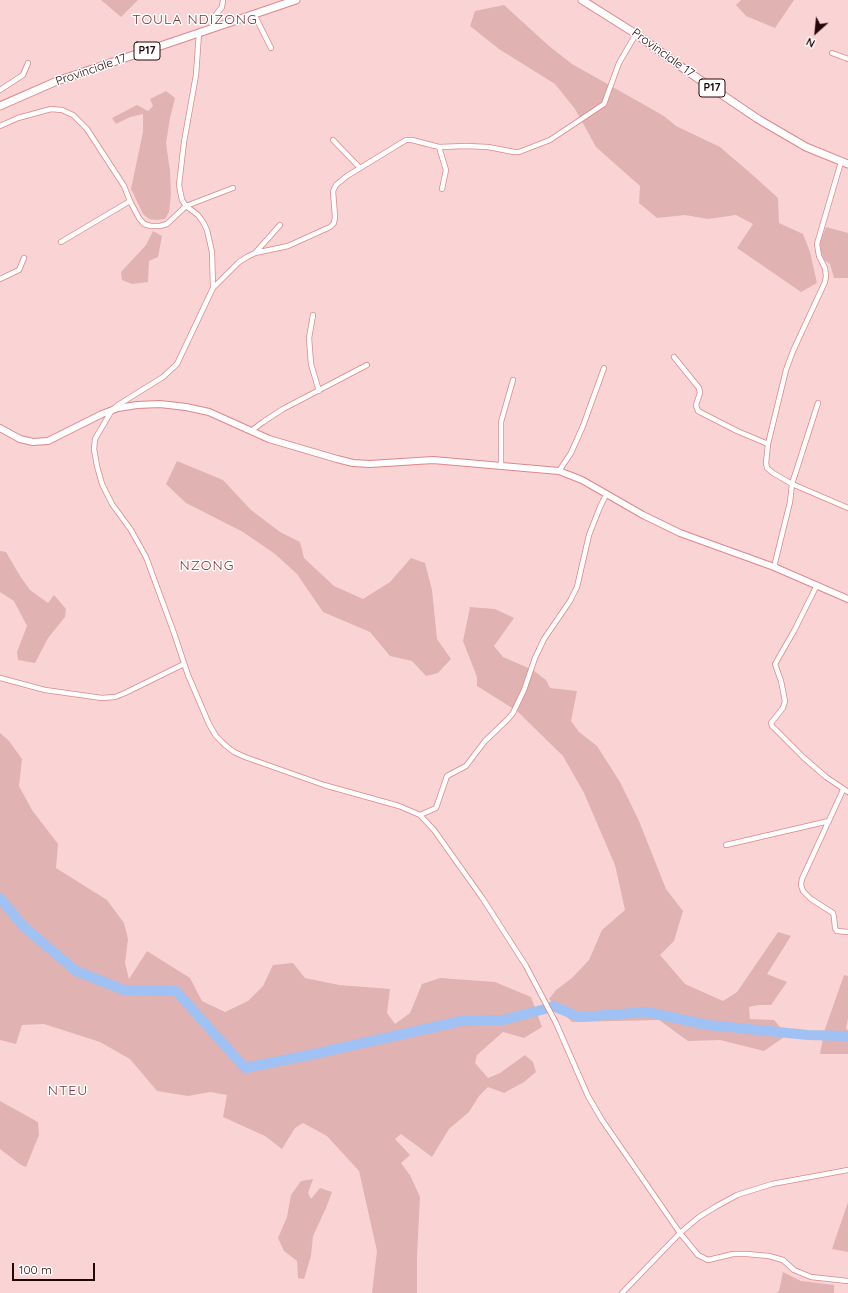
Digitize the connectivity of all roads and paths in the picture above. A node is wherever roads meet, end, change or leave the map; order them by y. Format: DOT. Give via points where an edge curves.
graph roads {
  1 [pos="223,0"];
  2 [pos="296,0"];
  3 [pos="582,0"];
  4 [pos="254,14"];
  5 [pos="216,27"];
  6 [pos="199,33"];
  7 [pos="636,34"];
  8 [pos="271,48"];
  9 [pos="832,53"];
  10 [pos="848,59"];
  11 [pos="28,64"];
  12 [pos="0,90"];
  13 [pos="1,103"];
  14 [pos="0,126"];
  15 [pos="333,140"];
  16 [pos="439,147"];
  17 [pos="844,163"];
  18 [pos="360,168"];
  19 [pos="233,188"];
  20 [pos="442,189"];
  21 [pos="130,201"];
  22 [pos="186,206"];
  23 [pos="280,225"];
  24 [pos="61,242"];
  25 [pos="255,253"];
  26 [pos="24,258"];
  27 [pos="0,279"];
  28 [pos="213,288"];
  29 [pos="313,315"];
  30 [pos="674,357"];
  31 [pos="367,365"];
  32 [pos="604,368"];
  33 [pos="513,380"];
  34 [pos="319,391"];
  35 [pos="818,403"];
  36 [pos="112,410"];
  37 [pos="0,428"];
  38 [pos="251,431"];
  39 [pos="768,444"];
  40 [pos="501,466"];
  41 [pos="559,471"];
  42 [pos="792,484"];
  43 [pos="606,495"];
  44 [pos="848,508"];
  45 [pos="774,567"];
  46 [pos="817,585"];
  47 [pos="848,599"];
  48 [pos="184,664"];
  49 [pos="0,678"];
  50 [pos="846,791"];
  51 [pos="420,815"];
  52 [pos="829,821"];
  53 [pos="726,845"];
  54 [pos="848,932"];
  55 [pos="848,1170"];
  56 [pos="680,1233"];
  57 [pos="848,1281"];
  58 [pos="622,1293"];
  1 -- 5 [label="street" via="222,7 214,17"];
  2 -- 4 [label="main road, Provinciale 17 / P17"];
  3 -- 7 [label="main road, Provinciale 17 / P17"];
  4 -- 5 [label="main road, Provinciale 17 / P17"];
  4 -- 8 [label="street"];
  5 -- 6 [label="main road, Provinciale 17 / P17"];
  6 -- 13 [label="main road, Provinciale 17 / P17" via="57,81"];
  6 -- 22 [label="street" via="196,75 179,185"];
  7 -- 16 [label="street" via="619,63 604,104 550,140 514,152 488,147"];
  7 -- 17 [label="main road, Provinciale 17 / P17" via="758,119 806,147"];
  9 -- 10 [label="street"];
  11 -- 12 [label="street" via="22,75"];
  14 -- 21 [label="street" via="51,109 73,115 93,138 124,186"];
  15 -- 18 [label="street"];
  16 -- 18 [label="street" via="406,140"];
  16 -- 20 [label="street" via="446,170"];
  17 -- 39 [label="street" via="817,244 826,276 793,351"];
  18 -- 25 [label="street" via="336,185 333,191 335,217 330,228 288,246"];
  19 -- 22 [label="street"];
  21 -- 22 [label="street" via="144,224 152,226 167,224"];
  21 -- 24 [label="street"];
  22 -- 28 [label="street" via="198,215 208,230 212,252"];
  23 -- 25 [label="street"];
  25 -- 28 [label="street" via="239,262"];
  26 -- 27 [label="street" via="19,270"];
  28 -- 36 [label="street" via="177,364 163,377"];
  29 -- 34 [label="street" via="310,338 311,364"];
  30 -- 39 [label="street" via="699,388 696,405 698,411"];
  31 -- 34 [label="street"];
  32 -- 41 [label="street" via="583,426 571,453"];
  33 -- 40 [label="street" via="501,422"];
  34 -- 38 [label="street" via="283,409"];
  35 -- 42 [label="street"];
  36 -- 37 [label="street" via="48,441 33,442 20,439"];
  36 -- 38 [label="street" via="137,405 186,406 209,412"];
  36 -- 48 [label="street" via="95,439 94,449 102,484 146,557"];
  38 -- 40 [label="street" via="281,443 354,463 433,460"];
  39 -- 42 [label="street" via="768,468"];
  40 -- 41 [label="street"];
  41 -- 43 [label="street" via="582,480"];
  42 -- 44 [label="street"];
  42 -- 45 [label="street"];
  43 -- 45 [label="street" via="680,533"];
  43 -- 51 [label="street" via="589,535 577,587 544,639 513,713 485,741 466,766 447,776 436,808"];
  45 -- 46 [label="street"];
  46 -- 47 [label="street"];
  46 -- 50 [label="street" via="774,664 785,701 771,723 802,757"];
  48 -- 49 [label="street" via="125,693 102,698 45,690"];
  48 -- 51 [label="street" via="209,724 216,736 234,752 290,774 399,806"];
  50 -- 52 [label="street"];
  51 -- 56 [label="street" via="446,845 522,960 550,1011 588,1096"];
  52 -- 53 [label="street"];
  52 -- 54 [label="street" via="801,886 810,899 833,913 836,930"];
  55 -- 56 [label="street" via="772,1184 737,1195 705,1213"];
  56 -- 57 [label="street" via="702,1259 713,1260 733,1254 769,1256 783,1260 794,1270 810,1277"];
  56 -- 58 [label="street"];
}
